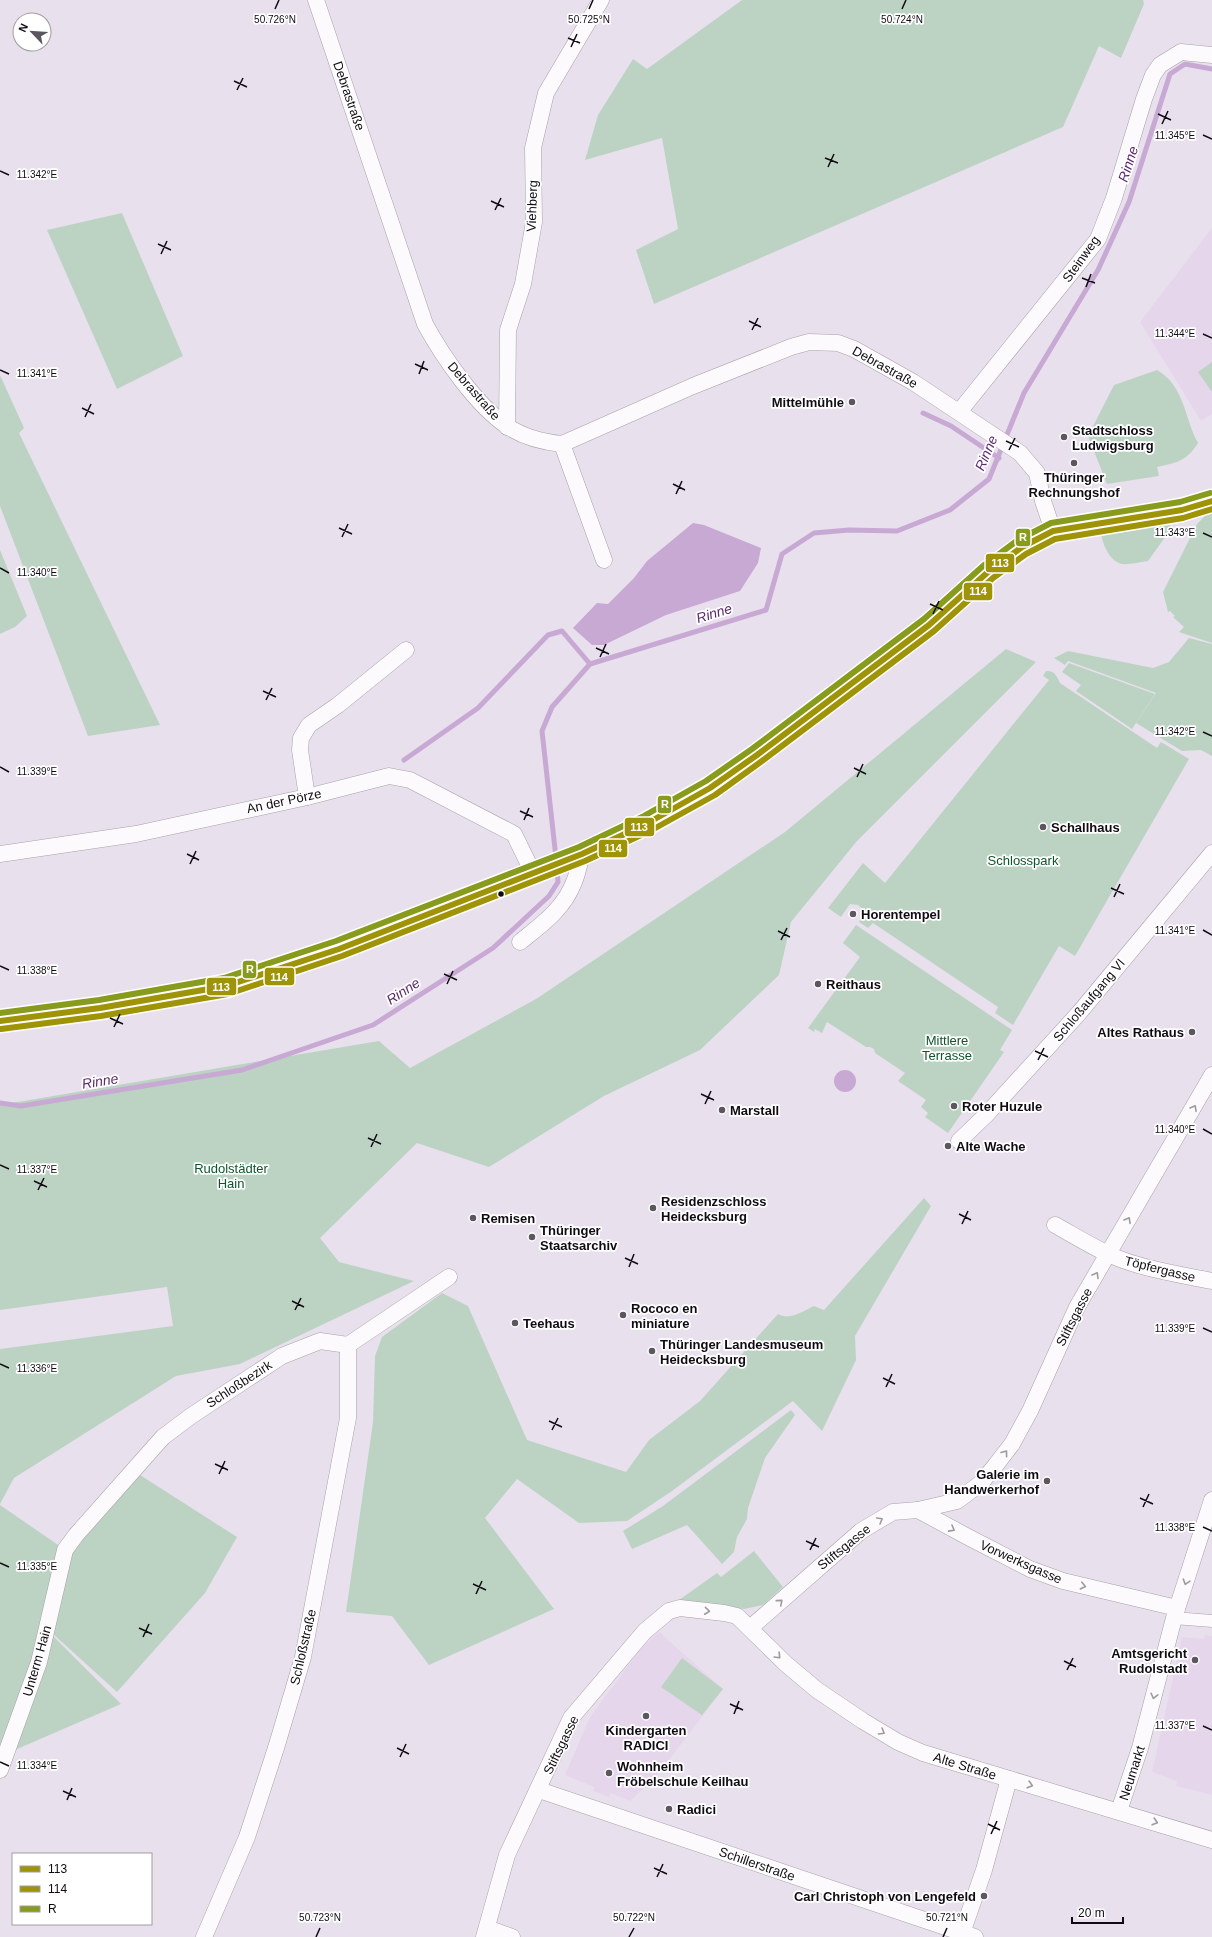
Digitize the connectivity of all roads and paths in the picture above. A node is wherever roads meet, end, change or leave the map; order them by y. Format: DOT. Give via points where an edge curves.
graph roads {
  1 [pos="316,0"];
  2 [pos="601,0"];
  3 [pos="1212,55"];
  4 [pos="959,412"];
  5 [pos="507,426"];
  6 [pos="562,444"];
  7 [pos="1212,501"];
  8 [pos="1053,532"];
  9 [pos="604,560"];
  10 [pos="406,650"];
  11 [pos="307,797"];
  12 [pos="1212,853"];
  13 [pos="0,854"];
  14 [pos="574,857"];
  15 [pos="538,871"];
  16 [pos="520,942"];
  17 [pos="0,1021"];
  18 [pos="1212,1075"];
  19 [pos="959,1141"];
  20 [pos="1055,1225"];
  21 [pos="1109,1254"];
  22 [pos="449,1277"];
  23 [pos="1212,1282"];
  24 [pos="348,1345"];
  25 [pos="1212,1500"];
  26 [pos="918,1510"];
  27 [pos="65,1550"];
  28 [pos="1176,1613"];
  29 [pos="1212,1621"];
  30 [pos="750,1628"];
  31 [pos="0,1770"];
  32 [pos="1009,1779"];
  33 [pos="539,1790"];
  34 [pos="1119,1811"];
  35 [pos="1212,1840"];
  36 [pos="485,1933"];
  37 [pos="945,1933"];
  38 [pos="969,1935"];
  39 [pos="204,1937"];
  40 [pos="512,1937"];
  1 -- 5 [label="street, Debrastraße" via="425,324 439,349 465,383"];
  2 -- 5 [label="street, Viehberg" via="546,93 533,148 534,222 523,284 508,330"];
  3 -- 4 [label="street, Steinweg" via="1181,52 1160,65 1144,98 1114,198 1098,239"];
  4 -- 6 [label="street, Debrastraße" via="913,382 854,349 838,343 809,342 693,386"];
  4 -- 8 [label="street, Debrastraße" via="1020,453 1037,473"];
  5 -- 6 [label="street, Debrastraße" via="544,442"];
  6 -- 9 [label="street" via="568,467"];
  7 -- 8 [label="main road" via="1182,510"];
  8 -- 14 [label="main road" via="1040,536 1022,547 988,572 929,625 710,788 646,824"];
  10 -- 11 [label="street" via="309,725 301,738 300,750"];
  11 -- 13 [label="street, An der Pörze" via="136,834"];
  11 -- 15 [label="street, An der Pörze" via="389,776 410,780 514,834"];
  12 -- 19 [label="street, Schloßaufgang VI" via="1074,1018"];
  14 -- 15 [label="main road"];
  14 -- 16 [label="street" via="574,882 565,900 553,915"];
  15 -- 17 [label="main road" via="339,949 221,987 100,1008"];
  21 -- 18 [label="street, Stiftsgasse, one-way"];
  20 -- 21 [label="street, Töpfergasse"];
  21 -- 23 [label="street, Töpfergasse" via="1159,1270"];
  26 -- 21 [label="street, Stiftsgasse, one-way" via="957,1501 980,1483 1012,1444 1030,1411 1077,1307"];
  22 -- 24 [label="street"];
  24 -- 27 [label="street, Schloßbezirk" via="320,1341 282,1356 191,1416 163,1437"];
  24 -- 39 [label="street, Schloßstraße" via="348,1418 303,1657 247,1837"];
  25 -- 28 [label="street, Neumarkt, one-way"];
  26 -- 28 [label="street, Vorwerksgasse, one-way" via="1030,1569"];
  30 -- 26 [label="street, Stiftsgasse, one-way" via="861,1530 893,1512"];
  27 -- 31 [label="street, Unterm Hain" via="39,1662"];
  28 -- 29 [label="street, Vorwerksgasse"];
  28 -- 34 [label="street, Neumarkt, one-way" via="1140,1748"];
  30 -- 32 [label="street, Alte Straße, one-way" via="817,1690 898,1742 948,1762"];
  33 -- 30 [label="street, Stiftsgasse, one-way" via="571,1718 658,1619 669,1611 680,1608 738,1616"];
  32 -- 34 [label="street, Alte Straße, one-way"];
  32 -- 38 [label="street"];
  33 -- 36 [label="street, Stiftsgasse" via="507,1855"];
  33 -- 37 [label="street, Schillerstraße"];
  34 -- 35 [label="street, Alte Straße, one-way"];
  36 -- 40 [label="street"];
  37 -- 38 [label="street, Schillerstraße"];
}
